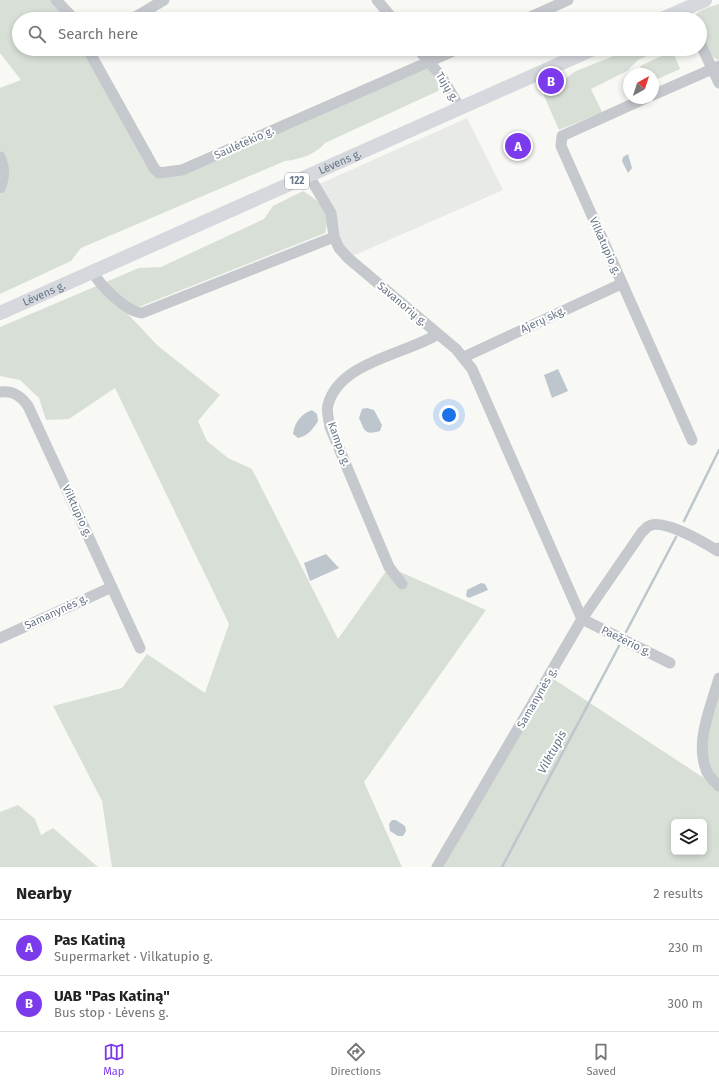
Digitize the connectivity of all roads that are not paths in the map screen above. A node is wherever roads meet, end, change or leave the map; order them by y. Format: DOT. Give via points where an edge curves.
graph roads {
  1 [pos="56,0"];
  2 [pos="164,0"];
  3 [pos="377,0"];
  4 [pos="568,0"];
  5 [pos="705,0"];
  6 [pos="684,10"];
  7 [pos="67,12"];
  8 [pos="144,12"];
  9 [pos="387,12"];
  10 [pos="541,12"];
  11 [pos="707,54"];
  12 [pos="92,56"];
  13 [pos="424,56"];
  14 [pos="443,56"];
  15 [pos="577,56"];
  16 [pos="430,62"];
  17 [pos="716,67"];
  18 [pos="719,83"];
  19 [pos="659,92"];
  20 [pos="632,104"];
  21 [pos="460,108"];
  22 [pos="0,157"];
  23 [pos="309,176"];
  24 [pos="0,188"];
  25 [pos="334,237"];
  26 [pos="93,272"];
  27 [pos="621,284"];
  28 [pos="0,313"];
  29 [pos="438,334"];
  30 [pos="464,357"];
  31 [pos="0,392"];
  32 [pos="692,440"];
  33 [pos="719,550"];
  34 [pos="402,584"];
  35 [pos="112,586"];
  36 [pos="582,619"];
  37 [pos="0,638"];
  38 [pos="140,648"];
  39 [pos="670,663"];
  40 [pos="719,678"];
  41 [pos="719,786"];
  42 [pos="437,867"];
  1 -- 7 [label="street"];
  2 -- 8 [label="street"];
  3 -- 9 [label="street"];
  4 -- 10 [label="street"];
  5 -- 6 [label="main road"];
  11 -- 17 [label="street"];
  12 -- 16 [label="street, Saulėtekio g." via="159,173 182,170"];
  13 -- 16 [label="street, Tujų g."];
  14 -- 16 [label="street, Saulėtekio g."];
  15 -- 21 [label="main road, Lėvens g. / 122"];
  16 -- 21 [label="street, Tujų g."];
  17 -- 18 [label="street"];
  17 -- 19 [label="street"];
  20 -- 27 [label="street, Vilkatupio g." via="575,129 562,136 560,140"];
  21 -- 23 [label="main road, Lėvens g. / 122"];
  22 -- 24 [label="street" via="4,180"];
  23 -- 25 [label="street" via="331,213"];
  23 -- 26 [label="main road, Lėvens g. / 122"];
  25 -- 26 [label="street" via="142,313 130,310 100,283"];
  25 -- 29 [label="street, Savanorių g." via="348,258"];
  26 -- 28 [label="main road, Lėvens g. / 122"];
  27 -- 30 [label="street, Ajerų skg."];
  27 -- 32 [label="street, Vilkatupio g."];
  29 -- 30 [label="street, Savanorių g."];
  29 -- 34 [label="street, Kampo g." via="351,372 334,389 327,407 330,427 389,568"];
  30 -- 36 [label="street, Savanorių g." via="472,369"];
  31 -- 35 [label="street, Vilktupio g." via="10,391 17,394 28,406"];
  33 -- 36 [label="street, Samanynės g." via="684,531 655,524 649,526 642,532"];
  35 -- 37 [label="street, Samanynės g."];
  35 -- 38 [label="street, Vilktupio g."];
  36 -- 39 [label="street, Paežerio g."];
  36 -- 42 [label="street, Samanynės g."];
  40 -- 41 [label="street" via="703,736 702,755 707,773"];
}
